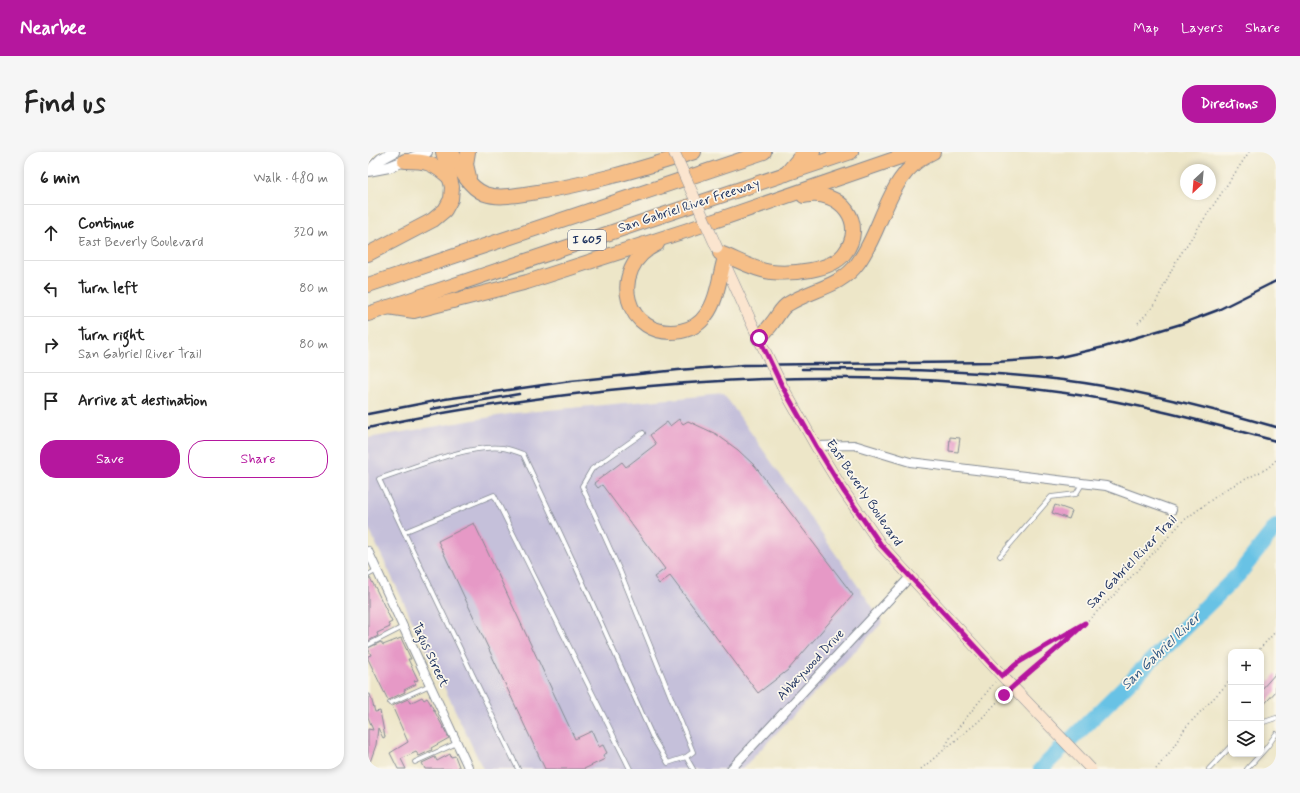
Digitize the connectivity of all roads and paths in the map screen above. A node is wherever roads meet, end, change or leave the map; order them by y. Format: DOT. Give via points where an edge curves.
graph roads {
  1 [pos="394,152"];
  2 [pos="427,152"];
  3 [pos="443,152"];
  4 [pos="452,152"];
  5 [pos="468,152"];
  6 [pos="674,152"];
  7 [pos="694,152"];
  8 [pos="764,152"];
  9 [pos="813,152"];
  10 [pos="851,152"];
  11 [pos="915,152"];
  12 [pos="932,152"];
  13 [pos="1249,152"];
  14 [pos="405,162"];
  15 [pos="369,171"];
  16 [pos="786,174"];
  17 [pos="450,178"];
  18 [pos="471,183"];
  19 [pos="759,206"];
  20 [pos="688,230"];
  21 [pos="368,254"];
  22 [pos="720,254"];
  23 [pos="368,285"];
  24 [pos="388,307"];
  25 [pos="368,314"];
  26 [pos="1138,323"];
  27 [pos="760,340"];
  28 [pos="643,433"];
  29 [pos="816,446"];
  30 [pos="1276,460"];
  31 [pos="1082,484"];
  32 [pos="1172,510"];
  33 [pos="404,532"];
  34 [pos="368,551"];
  35 [pos="1000,556"];
  36 [pos="377,570"];
  37 [pos="368,575"];
  38 [pos="910,577"];
  39 [pos="1085,623"];
  40 [pos="404,627"];
  41 [pos="1276,631"];
  42 [pos="368,645"];
  43 [pos="1260,649"];
  44 [pos="1008,682"];
  45 [pos="1228,683"];
  46 [pos="430,685"];
  47 [pos="390,703"];
  48 [pos="1276,718"];
  49 [pos="1264,722"];
  50 [pos="1276,734"];
  51 [pos="457,743"];
  52 [pos="1228,749"];
  53 [pos="943,751"];
  54 [pos="686,757"];
  55 [pos="415,762"];
  56 [pos="469,769"];
  57 [pos="518,769"];
  58 [pos="630,769"];
  59 [pos="693,769"];
  60 [pos="731,769"];
  61 [pos="921,769"];
  62 [pos="1091,769"];
  63 [pos="1156,769"];
  64 [pos="1209,769"];
  65 [pos="1247,769"];
  1 -- 15 [label="street" via="381,159"];
  2 -- 14 [label="street"];
  3 -- 17 [label="highway"];
  4 -- 18 [label="highway" via="461,172"];
  5 -- 18 [label="highway" via="466,164"];
  6 -- 22 [label="main road, East Beverly Boulevard, bridge"];
  7 -- 18 [label="highway" via="616,176 548,191 502,197 483,193"];
  8 -- 23 [label="highway, San Gabriel River Freeway / I 605"];
  9 -- 16 [label="highway" via="801,156"];
  10 -- 16 [label="highway, San Gabriel River Freeway / I 605"];
  11 -- 19 [label="highway"];
  12 -- 27 [label="highway" via="910,166 900,178 866,252 857,265 826,288 788,304"];
  13 -- 26 [label="path" via="1176,260 1154,306"];
  14 -- 15 [label="street"];
  14 -- 17 [label="highway" via="425,161"];
  16 -- 24 [label="highway, San Gabriel River Freeway / I 605"];
  17 -- 21 [label="highway" via="451,199 444,210 433,220"];
  19 -- 20 [label="highway"];
  19 -- 22 [label="highway" via="814,194 829,196 841,203 848,212 853,226 851,240 844,254 833,264 815,269 784,272 760,269"];
  20 -- 22 [label="highway" via="655,244 636,259 630,270 626,283 627,299 639,319 648,326 659,331 673,332 687,330 699,323 712,305"];
  20 -- 24 [label="highway" via="527,282 414,311"];
  22 -- 27 [label="main road, East Beverly Boulevard"];
  24 -- 25 [label="highway, San Gabriel River Freeway / I 605"];
  27 -- 29 [label="main road, East Beverly Boulevard, bridge" via="782,386"];
  28 -- 54 [label="lane" via="592,469 582,486 620,571 693,752"];
  29 -- 31 [label="street" via="854,445 910,462"];
  29 -- 38 [label="main road, East Beverly Boulevard" via="881,545"];
  30 -- 39 [label="path, San Gabriel River Trail" via="1268,468 1226,489 1183,520"];
  31 -- 32 [label="street" via="1106,486"];
  31 -- 35 [label="lane" via="1076,494 1051,497"];
  33 -- 54 [label="lane" via="379,479 459,453 504,448 523,454 653,738 668,763"];
  33 -- 57 [label="lane"];
  33 -- 58 [label="lane" via="494,495"];
  34 -- 36 [label="street, Tagus Street"];
  36 -- 37 [label="lane"];
  36 -- 40 [label="street, Tagus Street"];
  38 -- 44 [label="main road, East Beverly Boulevard"];
  38 -- 60 [label="street, Abbeywood Drive"];
  39 -- 44 [label="path, San Gabriel River Trail" via="1059,649"];
  39 -- 44 [label="path" via="1019,662"];
  40 -- 42 [label="lane"];
  40 -- 46 [label="street, Tagus Street"];
  41 -- 43 [label="path"];
  44 -- 53 [label="path, San Gabriel River Trail" via="979,721"];
  44 -- 53 [label="path" via="971,711"];
  44 -- 62 [label="main road, East Beverly Boulevard, bridge"];
  45 -- 63 [label="path" via="1186,726 1174,748"];
  46 -- 47 [label="lane"];
  46 -- 51 [label="street, Tagus Street"];
  48 -- 49 [label="lane"];
  50 -- 65 [label="lane" via="1267,748"];
  51 -- 55 [label="lane"];
  51 -- 56 [label="street, Tagus Street"];
  52 -- 64 [label="lane"];
  53 -- 61 [label="path, San Gabriel River Trail"];
  54 -- 59 [label="lane"];
}
